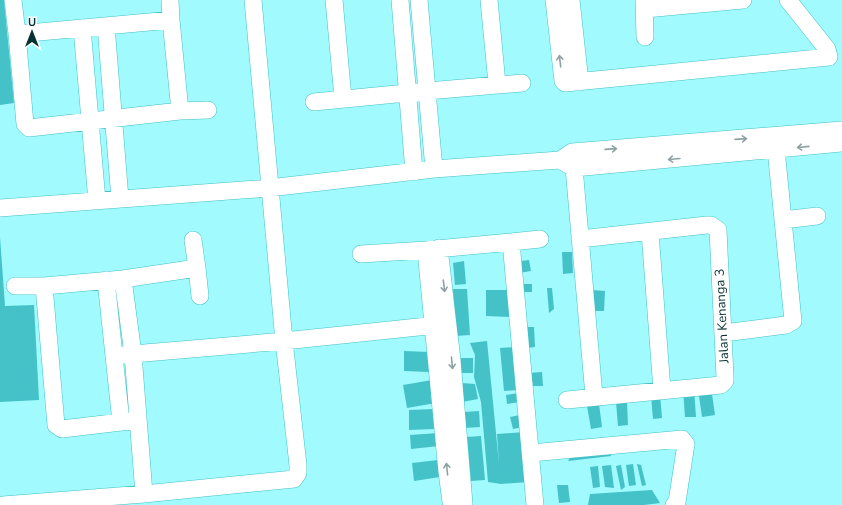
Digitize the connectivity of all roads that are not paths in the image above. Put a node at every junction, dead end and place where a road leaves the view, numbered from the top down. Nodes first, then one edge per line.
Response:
1 (13, 0) edge
2 (170, 0) edge
3 (254, 0) edge
4 (334, 0) edge
5 (400, 0) edge
6 (419, 0) edge
7 (489, 0) edge
8 (554, 0) edge
9 (571, 0) edge
10 (743, 0) edge
11 (788, 0) edge
12 (644, 4) edge
13 (171, 20) junction
14 (106, 26) junction
15 (82, 28) junction
16 (17, 34) junction
17 (645, 37) dead end
18 (580, 82) junction
19 (522, 83) dead end
20 (497, 84) junction
21 (427, 90) junction
22 (408, 92) junction
23 (343, 98) junction
24 (314, 102) dead end
25 (208, 110) dead end
26 (180, 111) junction
27 (113, 119) junction
28 (91, 122) junction
29 (842, 130) edge
30 (775, 143) junction
31 (842, 143) edge
32 (569, 160) junction
33 (434, 169) junction
34 (414, 172) junction
35 (269, 188) junction
36 (120, 200) junction
37 (96, 201) junction
38 (0, 208) edge
39 (817, 216) dead end
40 (783, 220) junction
41 (650, 232) junction
42 (540, 239) dead end
43 (580, 239) junction
44 (194, 240) dead end
45 (511, 242) junction
46 (432, 249) junction
47 (360, 254) dead end
48 (198, 268) junction
49 (123, 279) junction
50 (106, 280) junction
51 (15, 286) dead end
52 (44, 286) junction
53 (200, 296) dead end
54 (441, 325) junction
55 (724, 333) junction
56 (284, 341) junction
57 (133, 354) junction
58 (115, 356) junction
59 (662, 390) junction
60 (594, 396) junction
61 (567, 400) dead end
62 (138, 420) junction
63 (121, 422) junction
64 (531, 452) junction
65 (144, 494) junction
66 (3, 505) edge
67 (462, 505) edge
68 (535, 505) edge
69 (674, 505) edge

1 - 16 street
2 - 13 street
3 - 35 street
4 - 23 street
5 - 22 street
6 - 21 street
7 - 20 street
18 -> 8 street
9 - 18 street
10 - 12 street
11 - 18 street
12 - 17 street
13 - 14 street
13 - 26 street
14 - 15 street
14 - 27 street
15 - 16 street
15 - 28 street
16 - 28 street
19 - 20 street
20 - 21 street
21 - 22 street
21 - 33 street
22 - 23 street
22 - 34 street
23 - 24 street
25 - 26 street
26 - 27 street
27 - 28 street
27 - 36 street
28 - 37 street
29 - 30 street
31 -> 30 street
30 - 32 street
30 - 40 street
32 - 33 street
32 - 43 street
33 - 34 street
34 - 35 street
35 - 36 street
35 - 56 street
36 - 37 street
37 - 38 street
39 - 40 street
40 - 55 street
41 - 43 street, Jalan Kenanga 3
41 - 55 street, Jalan Kenanga 3
41 - 59 street
42 - 45 street
43 - 60 street
44 - 48 street
45 - 46 street
45 - 64 street
46 - 47 street
46 - 54 street
48 - 49 street
48 - 53 street
49 - 50 street
49 - 57 street
50 - 52 street
50 - 58 street
51 - 52 street
52 - 63 street
54 - 56 street
54 - 67 street
55 - 59 street, Jalan Kenanga 3
56 - 57 street
56 - 65 street
57 - 58 street
57 - 62 street
58 - 63 street
59 - 60 street, Jalan Kenanga 3
60 - 61 street, Jalan Kenanga 3
62 - 63 street
62 - 65 street
64 - 68 street
64 - 69 street
65 - 66 street

